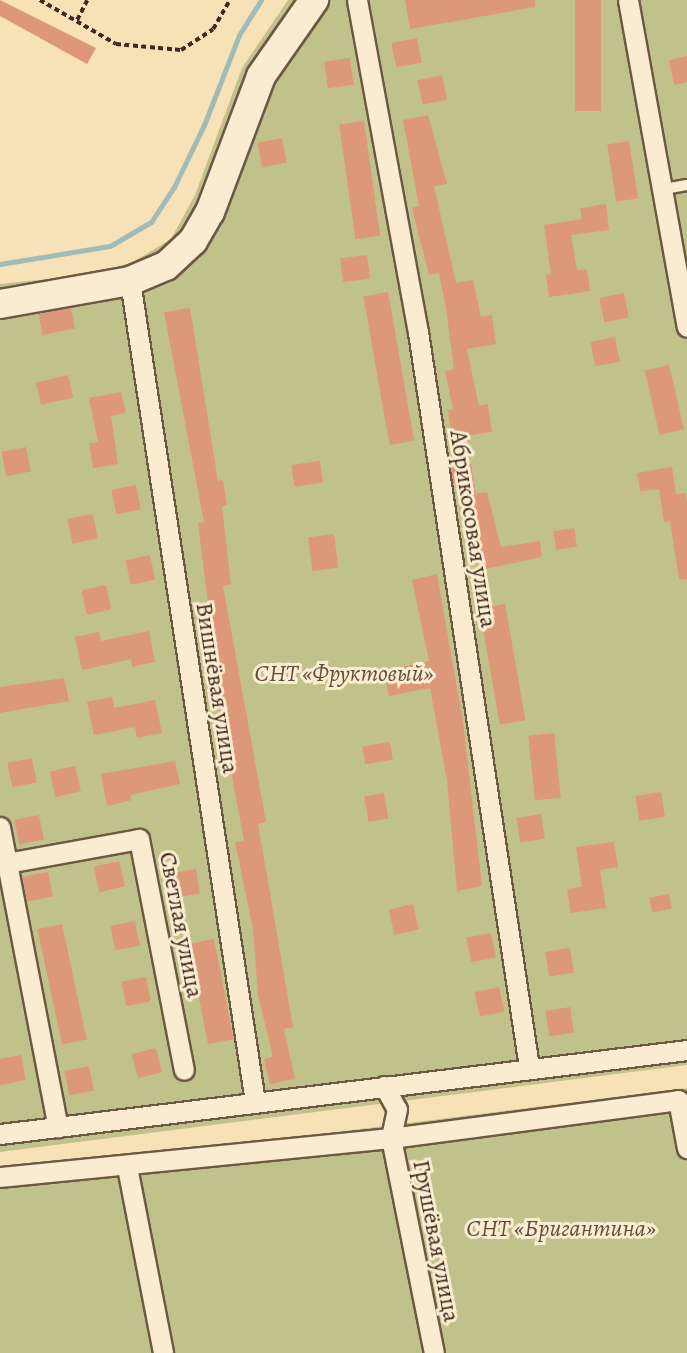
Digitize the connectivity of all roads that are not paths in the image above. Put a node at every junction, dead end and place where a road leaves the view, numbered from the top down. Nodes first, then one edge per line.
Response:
1 (314, 0) edge
2 (357, 0) edge
3 (628, 0) edge
4 (687, 185) edge
5 (664, 188) junction
6 (130, 281) junction
7 (0, 304) edge
8 (687, 327) edge
9 (0, 827) edge
10 (7, 863) junction
11 (687, 1050) edge
12 (529, 1067) junction
13 (184, 1070) dead end
14 (384, 1086) junction
15 (255, 1102) junction
16 (58, 1127) junction
17 (0, 1134) edge
18 (391, 1138) junction
19 (687, 1147) edge
20 (127, 1167) junction
21 (0, 1177) edge
22 (163, 1353) edge
23 (433, 1353) edge

1 - 6 street
2 - 12 street, Абрикосовая улица
3 - 5 street
4 - 5 lane
5 - 8 street
6 - 7 street
6 - 15 street, Вишнёвая улица
9 - 10 street
10 - 13 street, Светлая улица
10 - 16 street
11 - 12 street
12 - 14 street
14 - 15 street
14 - 18 street, Грушёвая улица
15 - 16 street
16 - 17 street
18 - 19 street
18 - 20 street
18 - 23 street, Грушёвая улица
20 - 21 street
20 - 22 street

